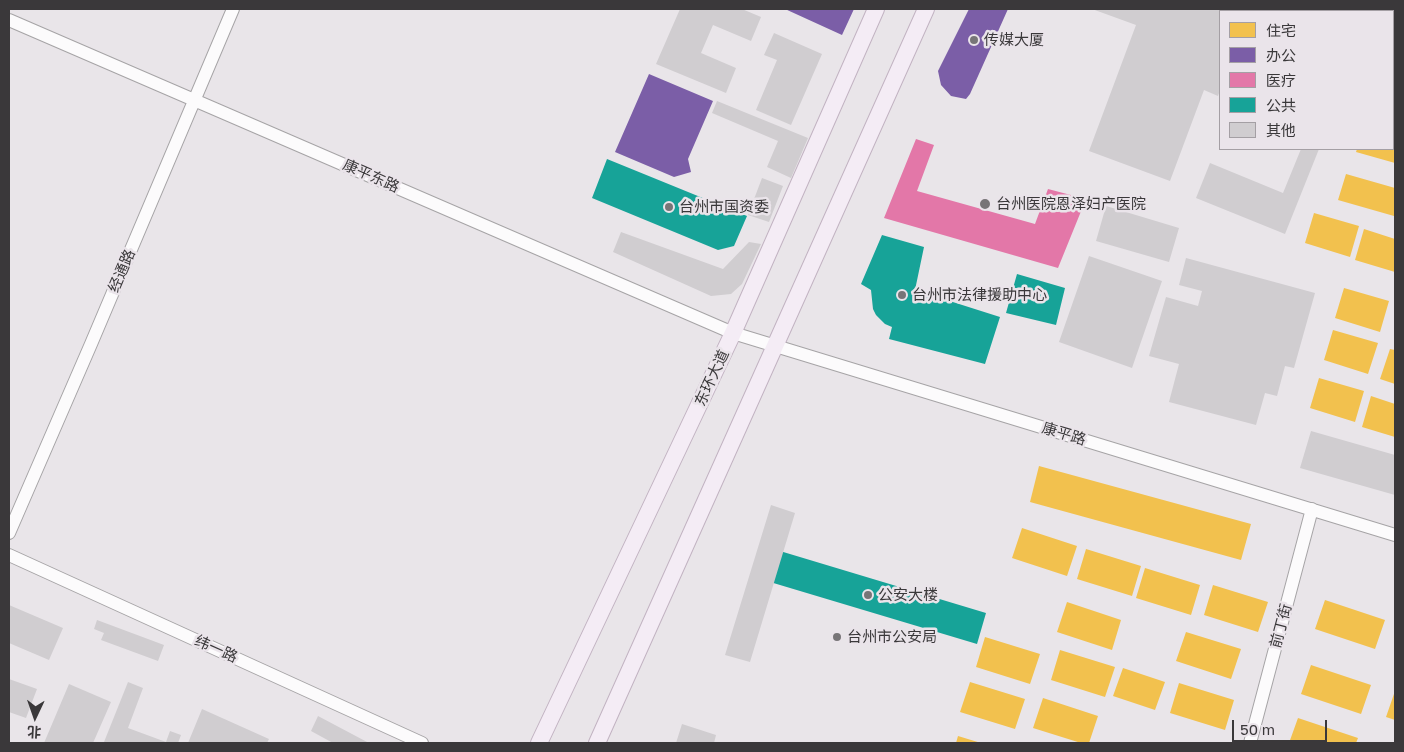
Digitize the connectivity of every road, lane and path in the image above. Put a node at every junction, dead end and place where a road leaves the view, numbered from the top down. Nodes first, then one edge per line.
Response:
1 (233, 9) edge
2 (876, 9) edge
3 (926, 9) edge
4 (9, 20) edge
5 (195, 99) junction
6 (733, 333) junction
7 (775, 346) junction
8 (1312, 509) junction
9 (9, 532) edge
10 (1395, 535) edge
11 (9, 554) edge
12 (422, 743) edge
13 (538, 743) edge
14 (597, 743) edge
15 (1250, 743) edge

1 - 5 street, 经通路
2 - 6 main road, 东环大道
3 - 7 main road
4 - 5 street, 康平东路
5 - 6 street, 康平东路
5 - 9 street, 经通路
6 - 7 street, 康平路
6 - 13 main road, 东环大道
7 - 8 street, 康平路
7 - 14 main road
8 - 10 street, 康平路
8 - 15 street, 前丁街
11 - 12 street, 纬一路

